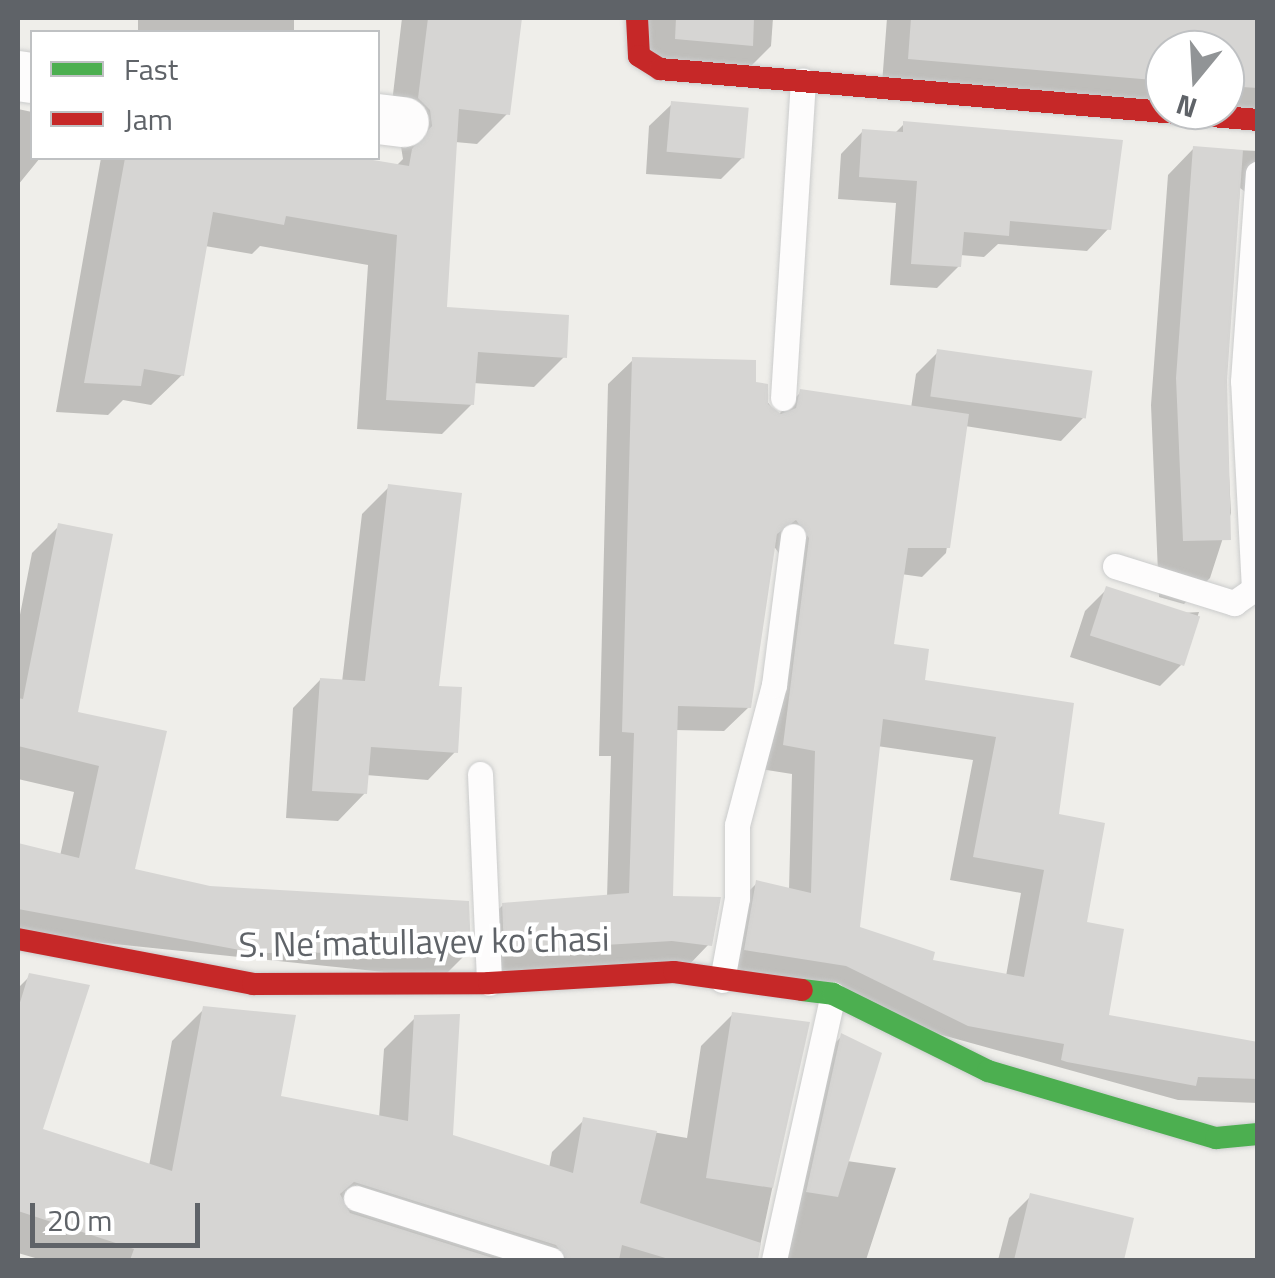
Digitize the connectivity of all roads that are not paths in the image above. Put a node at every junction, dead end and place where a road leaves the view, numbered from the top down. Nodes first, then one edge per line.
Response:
1 (637, 18) edge
2 (803, 81) junction
3 (1258, 120) edge
4 (1258, 174) edge
5 (784, 398) dead end
6 (792, 536) dead end
7 (1115, 566) dead end
8 (480, 774) dead end
9 (18, 939) edge
10 (722, 980) junction
11 (489, 982) junction
12 (834, 994) junction
13 (1258, 1134) edge
14 (356, 1198) dead end
15 (551, 1260) edge
16 (774, 1260) edge

1 - 2 street
2 - 3 street
2 - 5 lane
4 - 7 lane
6 - 10 lane
8 - 11 lane
9 - 11 street, S. Neʻmatullayev koʻchasi
10 - 11 street, S. Neʻmatullayev koʻchasi
10 - 12 street, S. Neʻmatullayev koʻchasi
12 - 13 street, S. Neʻmatullayev koʻchasi
12 - 16 lane
14 - 15 lane

